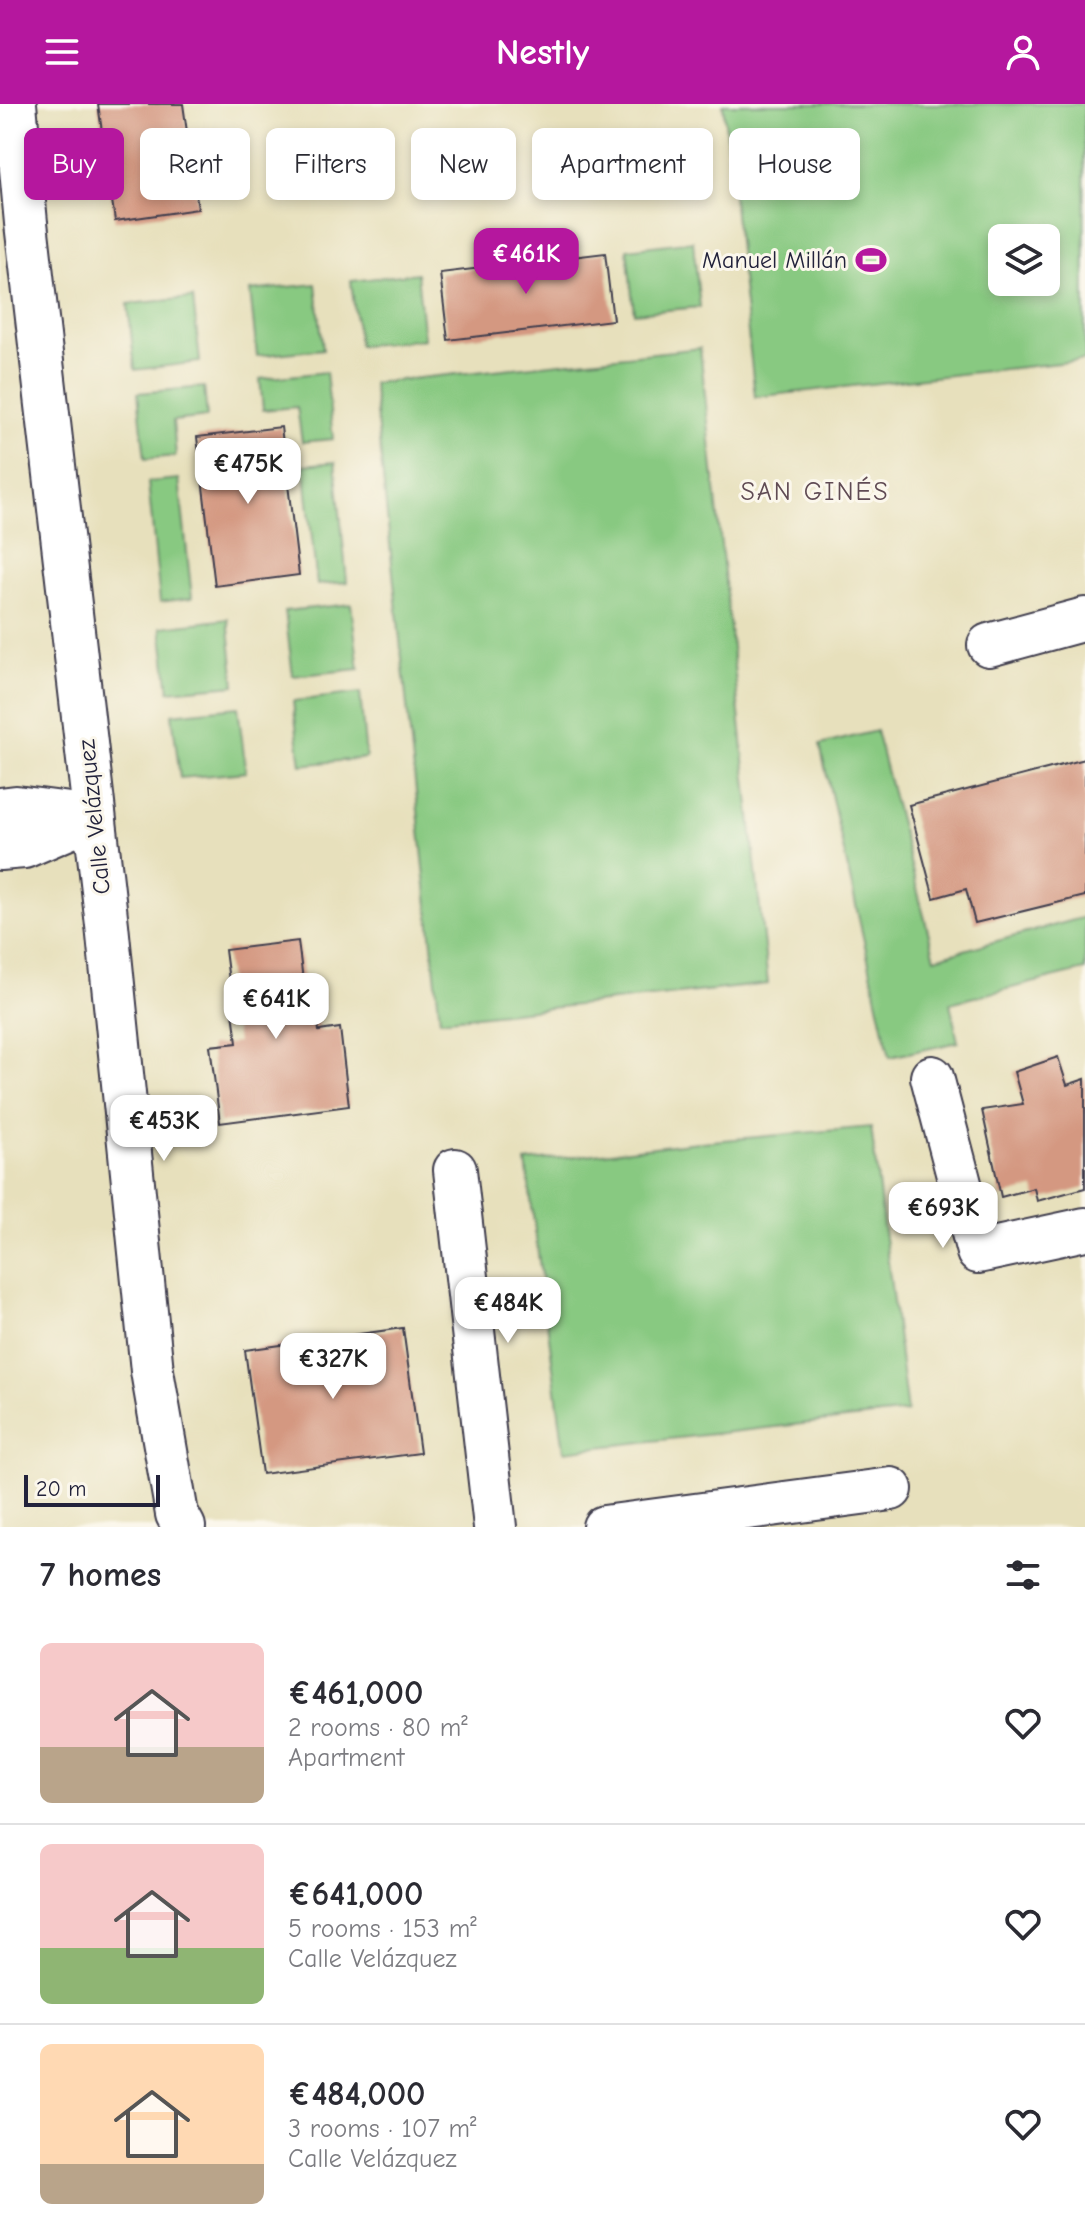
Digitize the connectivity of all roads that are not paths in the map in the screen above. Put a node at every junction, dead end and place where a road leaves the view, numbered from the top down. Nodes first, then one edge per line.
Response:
1 (15, 104) edge
2 (12, 194) edge
3 (14, 247) edge
4 (1085, 619) edge
5 (989, 645) dead end
6 (0, 809) edge
7 (94, 817) junction
8 (0, 849) edge
9 (932, 1077) dead end
10 (455, 1170) dead end
11 (1085, 1229) edge
12 (891, 1489) dead end
13 (184, 1527) edge
14 (495, 1527) edge
15 (604, 1527) edge

1 - 2 street, Calle Velázquez
2 - 3 street, Calle Velázquez
3 - 7 street, Calle Velázquez
4 - 5 street
6 - 7 street
7 - 8 street
7 - 13 street, Calle Velázquez
9 - 11 street
10 - 14 street
12 - 15 street

